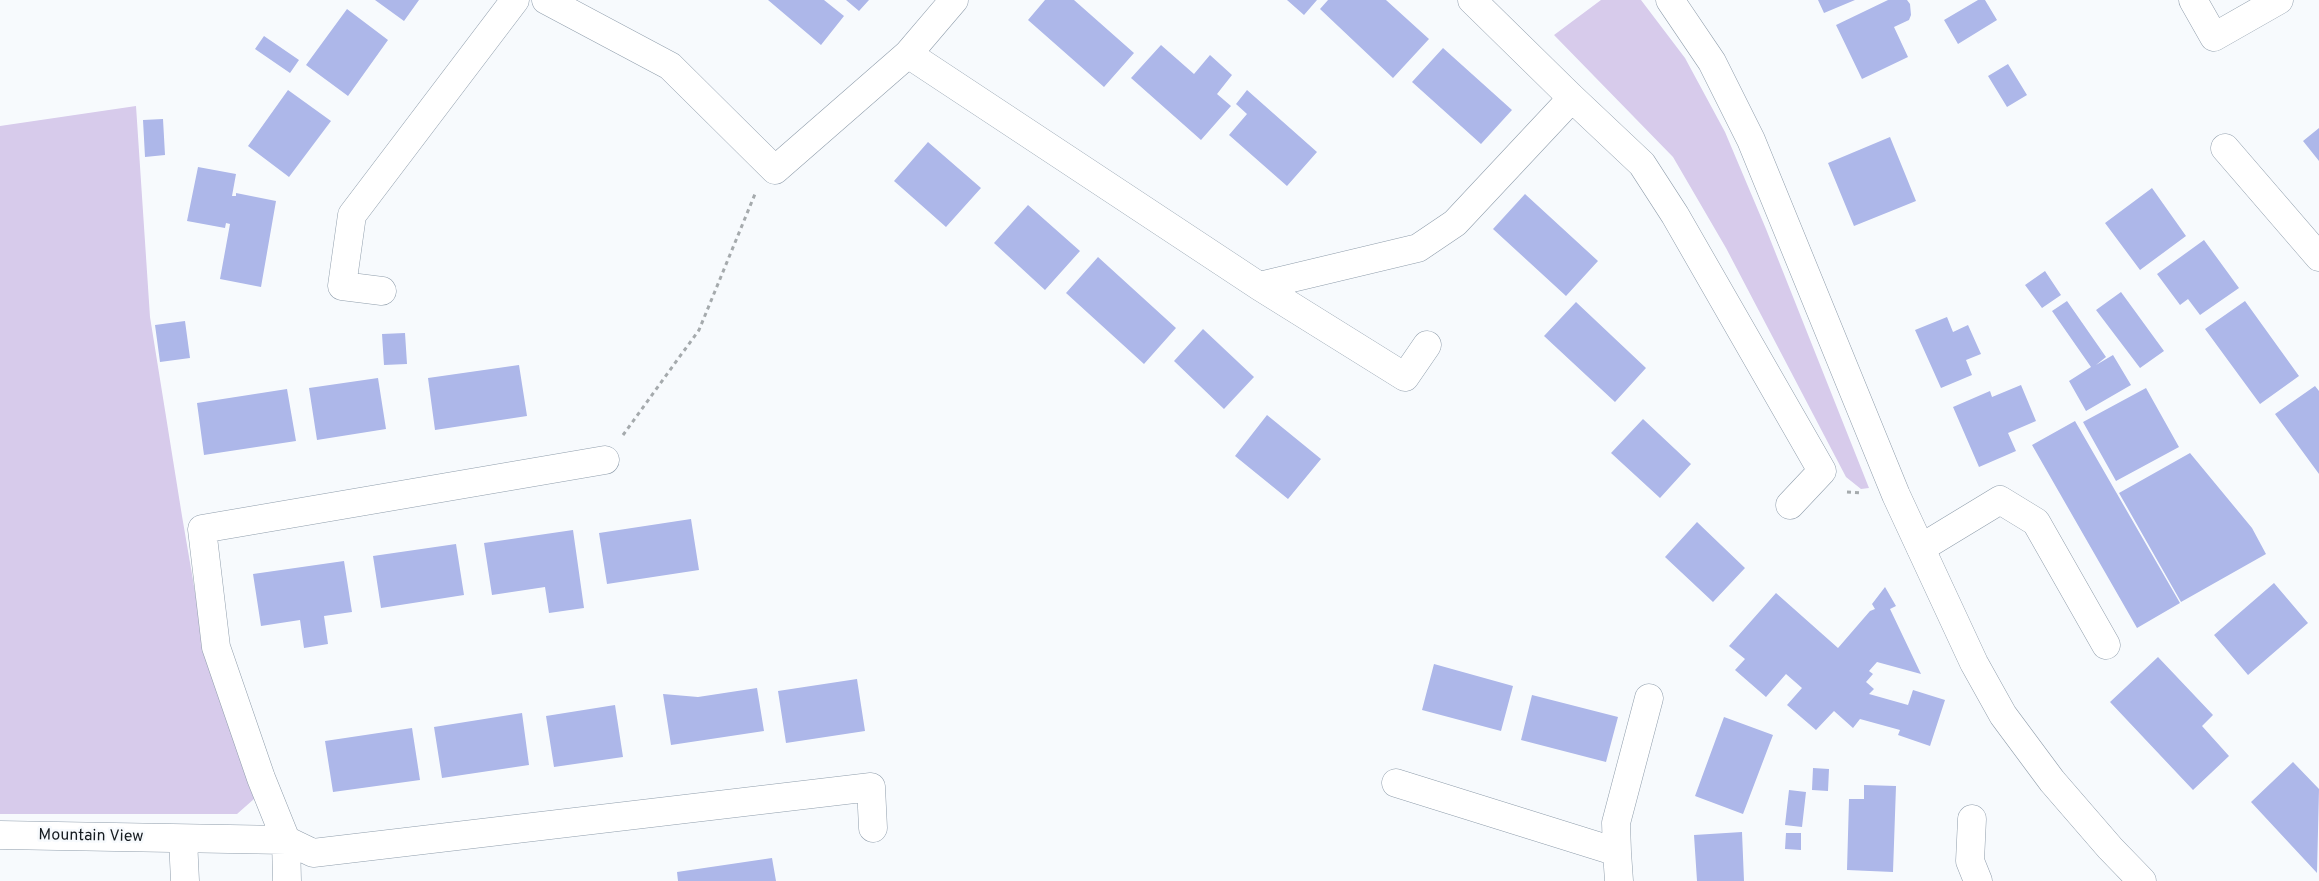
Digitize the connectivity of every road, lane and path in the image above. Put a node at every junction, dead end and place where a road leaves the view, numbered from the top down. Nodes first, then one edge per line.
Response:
1 (515, 0) edge
2 (546, 0) edge
3 (954, 0) edge
4 (1472, 0) edge
5 (1670, 0) edge
6 (2193, 0) edge
7 (2279, 0) edge
8 (908, 54) junction
9 (1572, 98) junction
10 (2225, 148) dead end
11 (775, 170) junction
12 (2319, 256) edge
13 (1259, 286) junction
14 (382, 291) dead end
15 (1427, 345) dead end
16 (605, 460) joint
17 (1790, 504) dead end
18 (1921, 548) junction
19 (2106, 645) dead end
20 (1649, 698) dead end
21 (1396, 783) dead end
22 (1972, 819) dead end
23 (873, 828) dead end
24 (0, 835) edge
25 (183, 839) junction
26 (286, 840) junction
27 (1617, 852) junction
28 (185, 881) edge
29 (287, 881) edge
30 (1619, 881) edge
31 (1978, 881) edge
32 (2142, 881) edge

1 - 14 street
2 - 11 street
3 - 8 street
4 - 9 street
5 - 18 street
6 - 7 street
8 - 11 street
8 - 13 street
9 - 13 street
9 - 17 street
10 - 12 street
11 - 16 path
13 - 15 street
16 - 26 street
18 - 19 street
18 - 32 street
20 - 27 street
21 - 27 street
22 - 31 street
23 - 26 street
24 - 25 street, Mountain View
25 - 26 street, Mountain View
25 - 28 street
26 - 29 street
27 - 30 street

